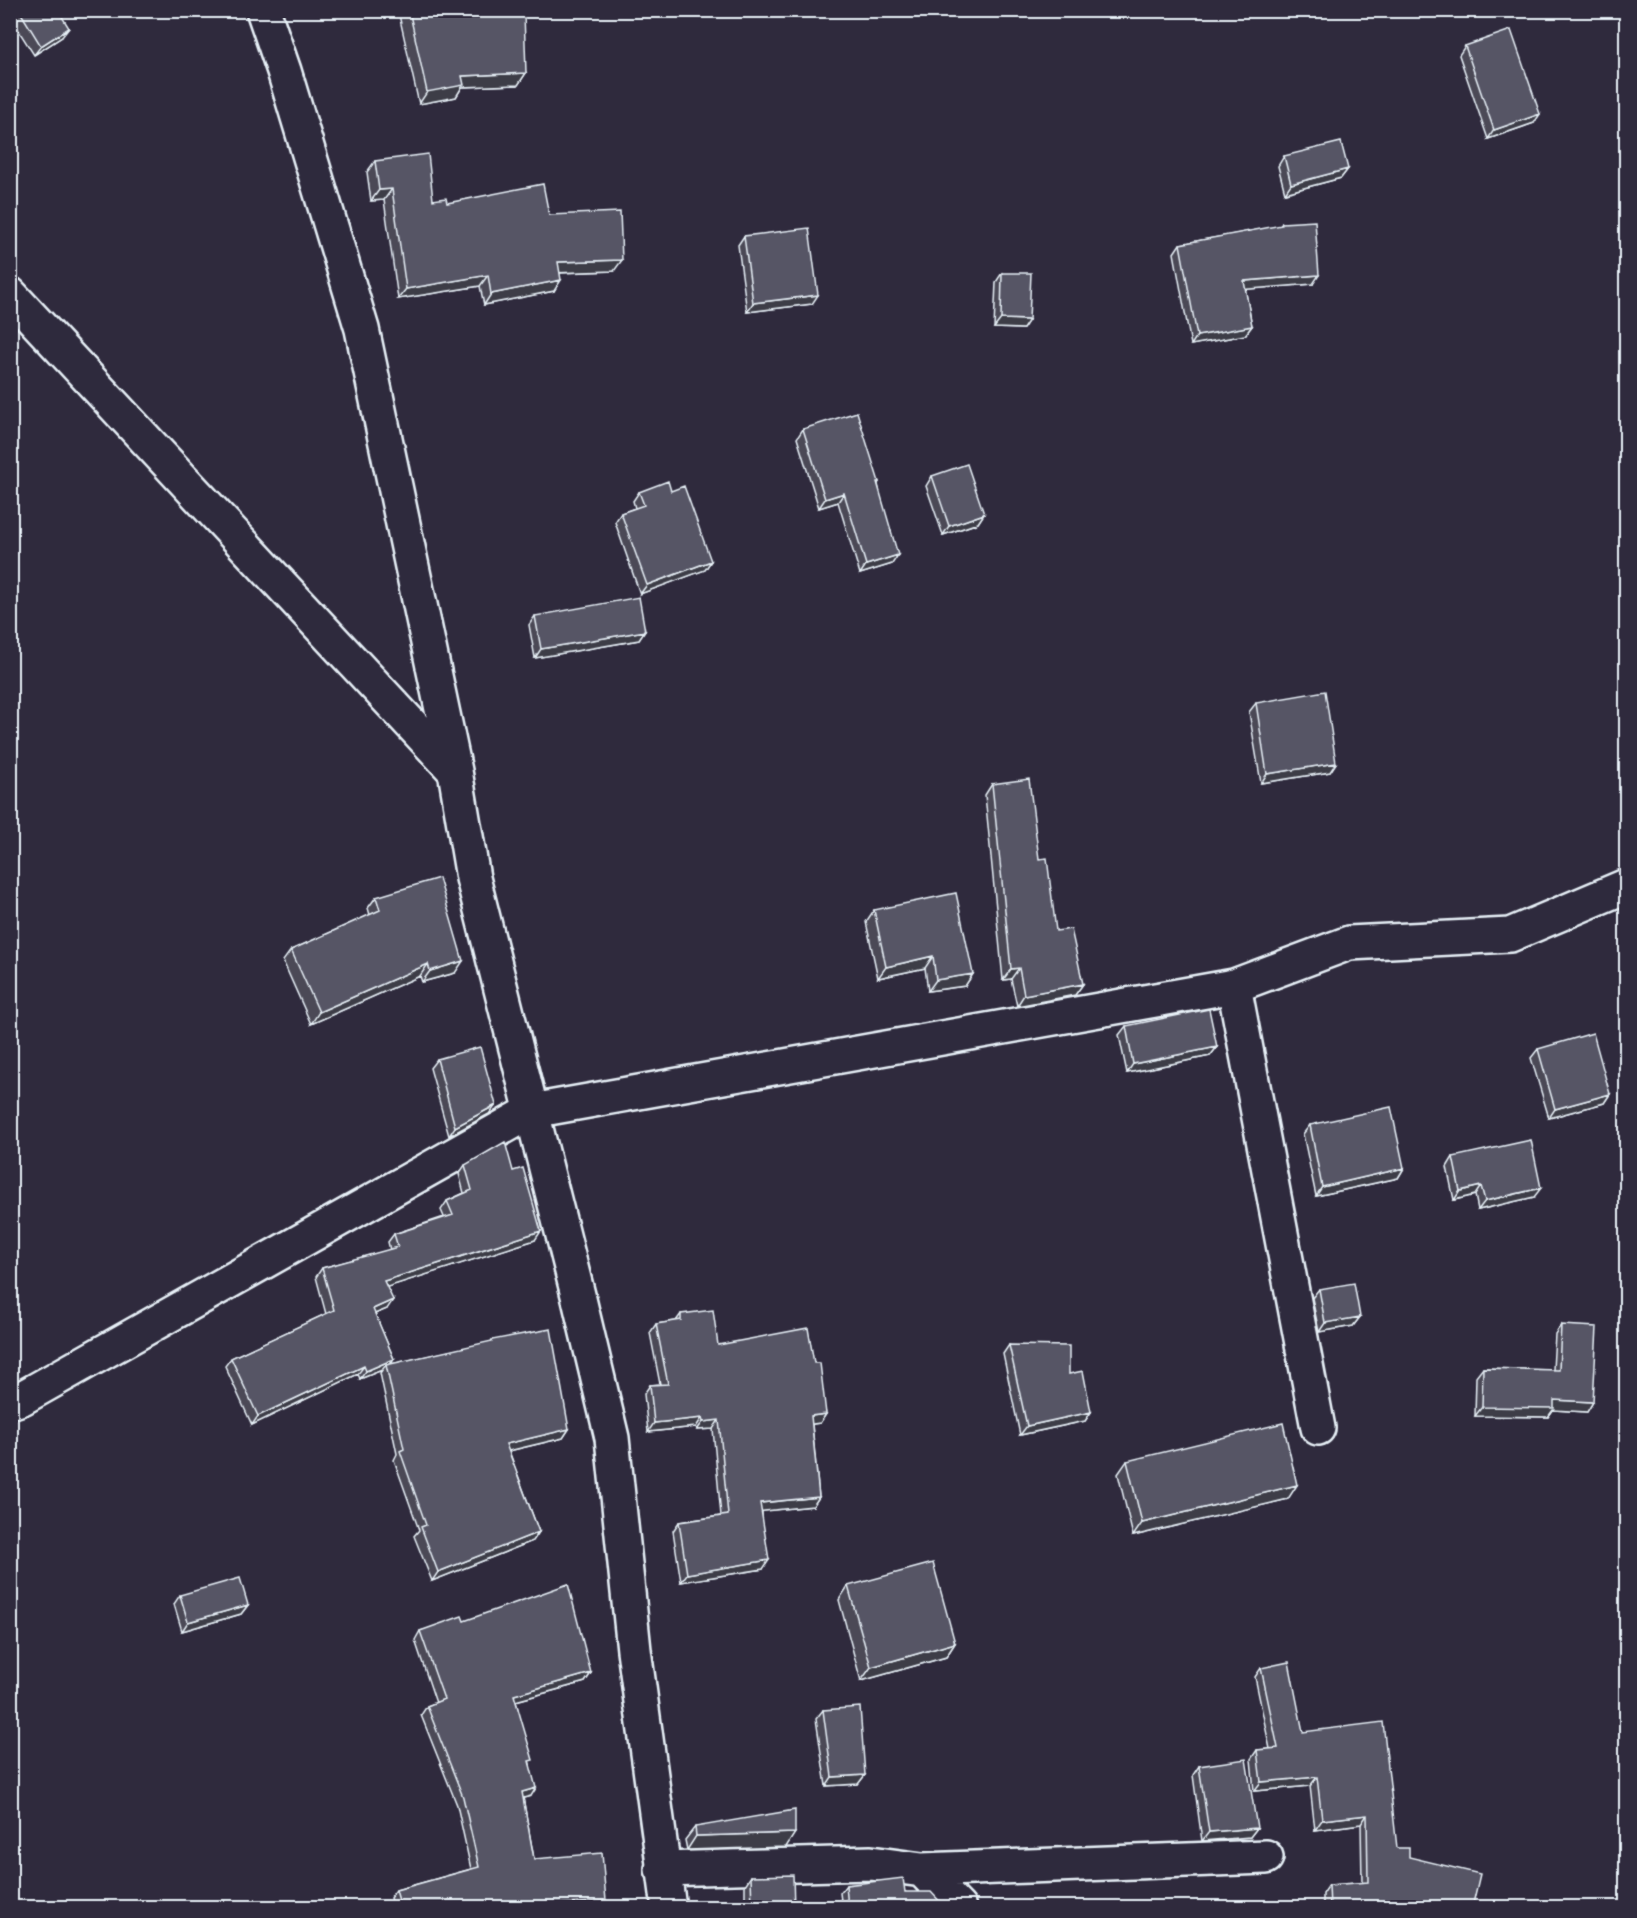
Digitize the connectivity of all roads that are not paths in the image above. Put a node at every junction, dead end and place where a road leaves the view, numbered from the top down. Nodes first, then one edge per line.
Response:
1 (263, 10) edge
2 (10, 294) edge
3 (455, 771) junction
4 (1626, 886) edge
5 (1234, 986) junction
6 (532, 1111) junction
7 (10, 1402) edge
8 (1318, 1428) dead end
9 (1266, 1857) dead end
10 (662, 1869) junction
11 (922, 1870) junction
12 (669, 1908) edge
13 (959, 1908) edge

1 - 3 street
2 - 3 street
3 - 6 street
4 - 5 street
5 - 6 street
5 - 8 street
6 - 7 street
6 - 10 street
9 - 11 street
10 - 11 street
10 - 12 street
11 - 13 street

